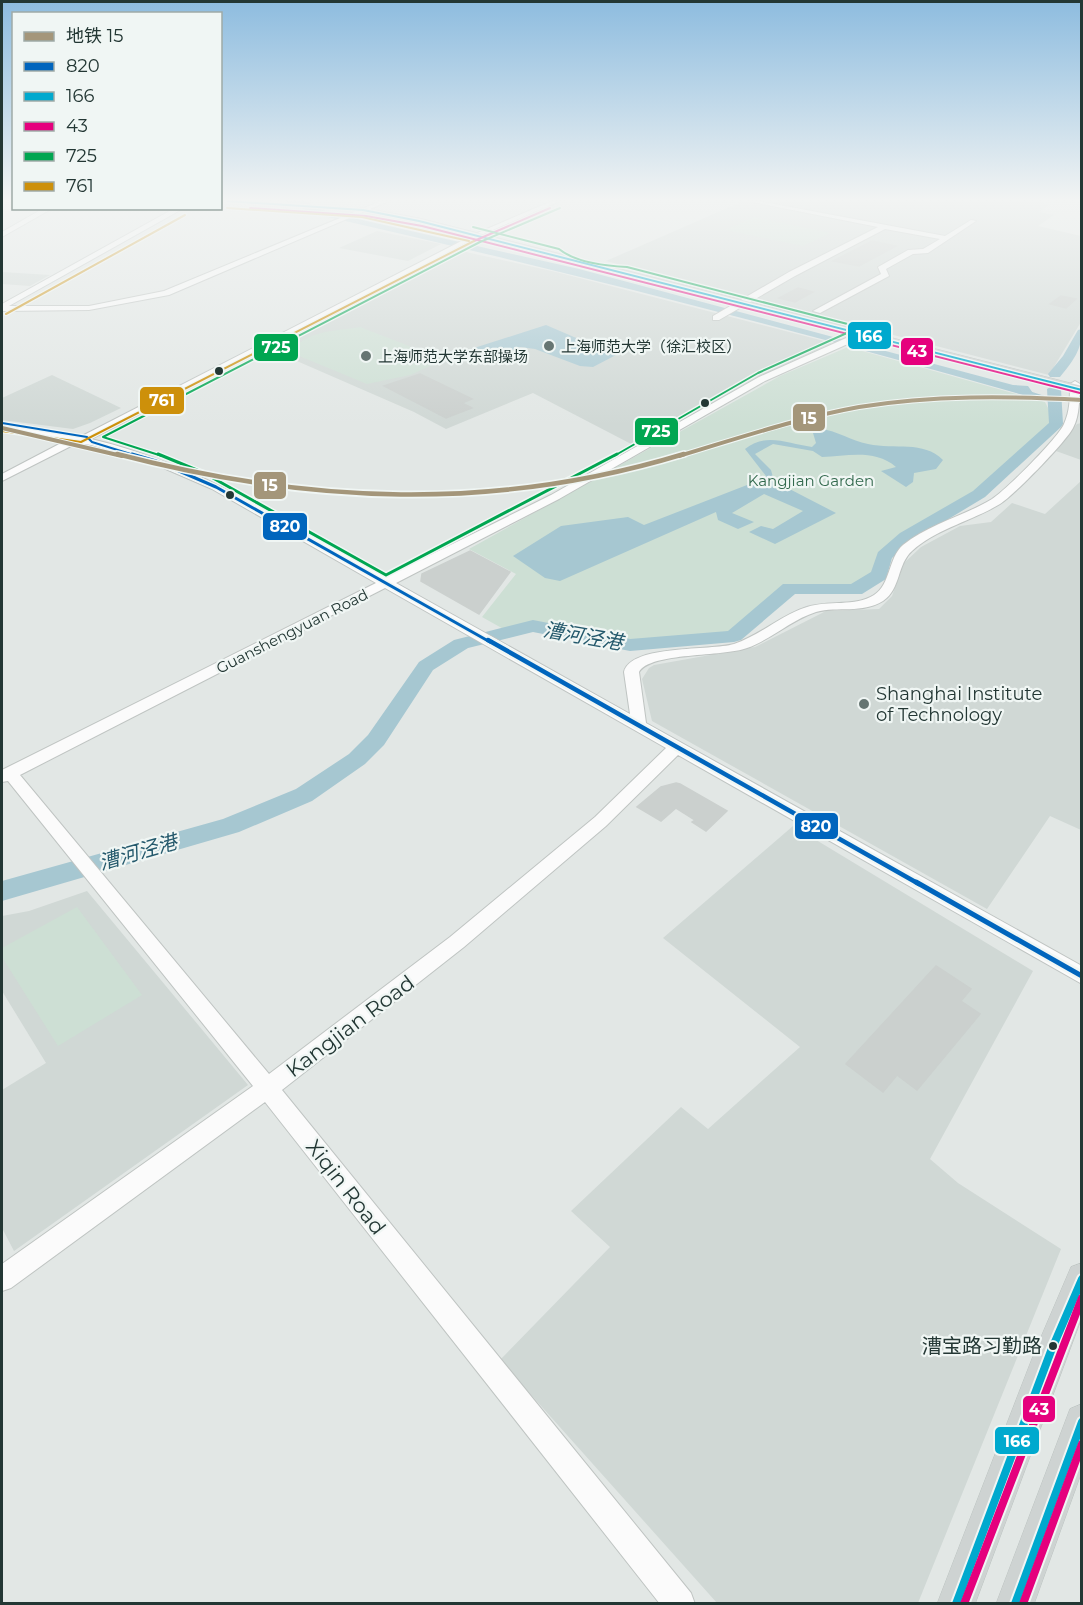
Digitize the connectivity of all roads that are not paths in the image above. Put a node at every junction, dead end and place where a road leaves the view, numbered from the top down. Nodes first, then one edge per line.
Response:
1 (60, 276) edge
2 (207, 276) edge
3 (395, 276) edge
4 (622, 276) edge
5 (792, 276) edge
6 (882, 276) edge
7 (740, 304) junction
8 (2, 308) edge
9 (817, 311) dead end
10 (718, 317) dead end
11 (860, 335) junction
12 (1078, 387) edge
13 (2, 423) edge
14 (2, 428) edge
15 (83, 438) junction
16 (2, 477) edge
17 (386, 583) junction
18 (639, 726) junction
19 (676, 747) junction
20 (6, 775) edge
21 (1082, 976) edge
22 (268, 1088) junction
23 (1082, 1278) edge
24 (2, 1280) edge
25 (1082, 1421) edge
26 (680, 1604) edge
27 (956, 1604) edge
28 (1015, 1604) edge

1 - 8 street
2 - 8 street
3 - 15 street
4 - 7 main road
5 - 7 street
6 - 9 street
7 - 10 street
7 - 11 main road
11 - 12 main road
11 - 17 street, Guanshengyuan Road
12 - 18 street
13 - 15 street
14 - 15 street
15 - 16 street
15 - 17 street
17 - 18 street
17 - 20 street, Guanshengyuan Road
18 - 19 street
19 - 21 street
19 - 22 street, Kangjian Road
20 - 22 street, Xiqin Road
22 - 24 street, Kangjian Road
22 - 26 street, Xiqin Road
23 - 27 main road
25 - 28 main road

